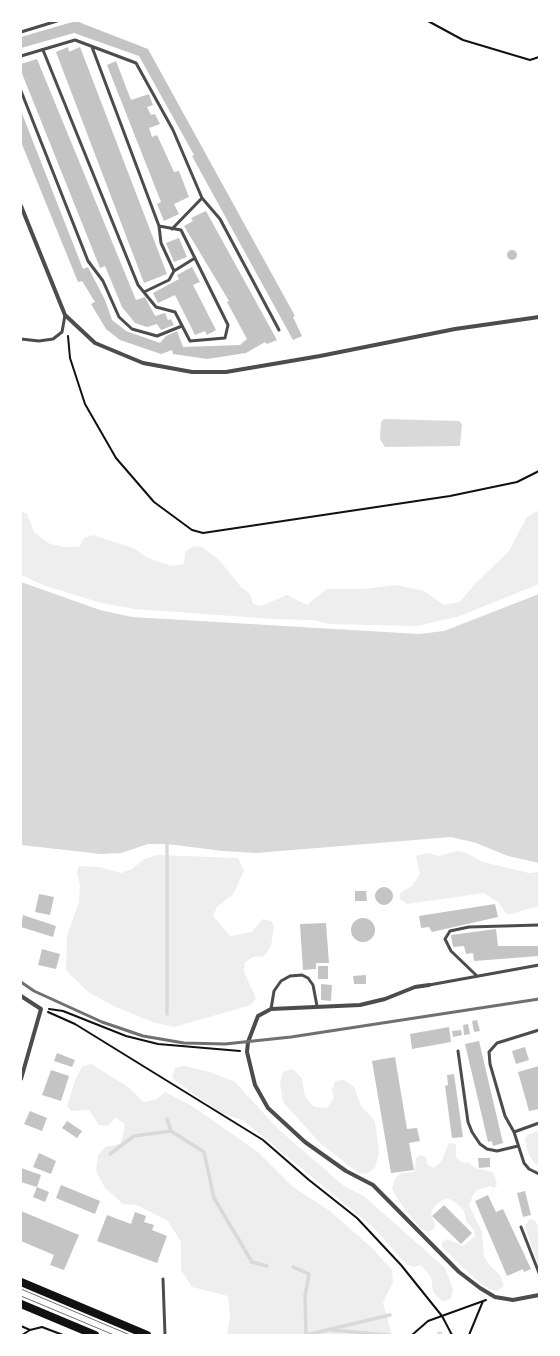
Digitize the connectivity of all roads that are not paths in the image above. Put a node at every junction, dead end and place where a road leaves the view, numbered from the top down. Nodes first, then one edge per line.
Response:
1 (56, 21) edge
2 (21, 32) edge
3 (92, 46) junction
4 (43, 50) junction
5 (21, 56) edge
6 (21, 91) edge
7 (202, 198) junction
8 (21, 206) edge
9 (159, 226) junction
10 (172, 229) junction
11 (195, 258) junction
12 (174, 271) junction
13 (144, 292) junction
14 (65, 315) junction
15 (539, 317) edge
16 (182, 326) junction
17 (278, 330) dead end
18 (21, 339) edge
19 (539, 925) edge
20 (539, 965) edge
21 (477, 976) junction
22 (429, 985) joint
23 (21, 996) edge
24 (317, 1006) junction
25 (271, 1008) junction
26 (539, 1030) edge
27 (458, 1051) dead end
28 (21, 1079) edge
29 (539, 1123) edge
30 (514, 1132) junction
31 (518, 1146) junction
32 (539, 1174) edge
33 (521, 1227) dead end
34 (539, 1273) edge
35 (163, 1279) dead end
36 (21, 1282) edge
37 (539, 1295) edge
38 (21, 1304) edge
39 (95, 1335) edge
40 (147, 1335) edge
41 (165, 1335) edge

1 - 2 lane
3 - 4 lane
3 - 7 lane
3 - 9 lane
4 - 5 lane
4 - 13 lane
6 - 16 lane
7 - 10 lane
7 - 17 lane
8 - 14 street
9 - 10 lane
9 - 12 lane
10 - 11 lane
11 - 12 lane
11 - 16 lane
12 - 13 lane
13 - 16 lane
14 - 15 street
14 - 18 lane
19 - 21 lane
20 - 21 lane
21 - 22 lane
22 - 24 street
23 - 28 street
24 - 25 street
24 - 25 lane
25 - 37 street
26 - 30 lane
27 - 31 lane
29 - 30 lane
30 - 31 lane
31 - 32 lane
33 - 34 lane
35 - 41 lane
36 - 40 main road
38 - 39 main road

